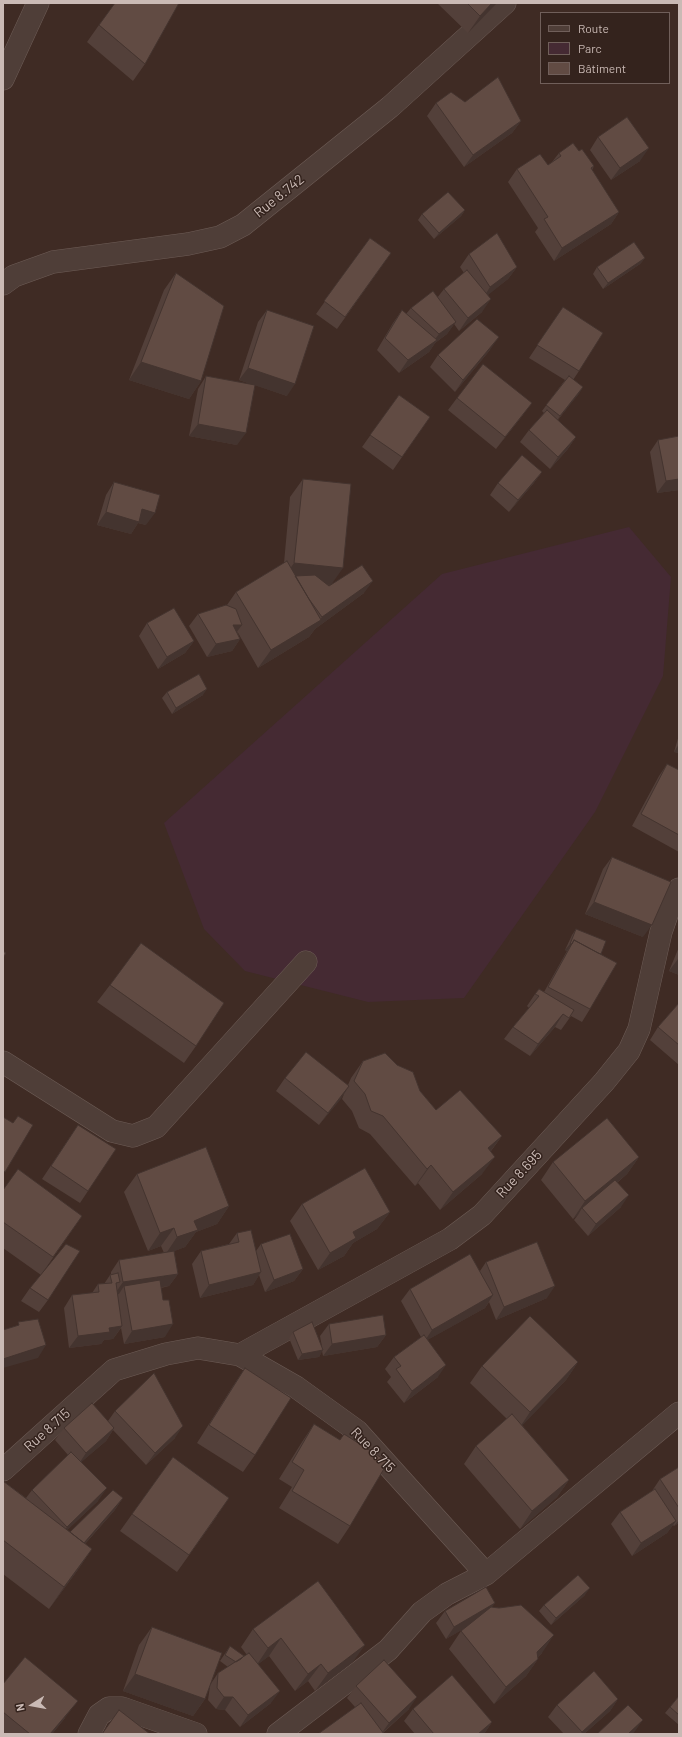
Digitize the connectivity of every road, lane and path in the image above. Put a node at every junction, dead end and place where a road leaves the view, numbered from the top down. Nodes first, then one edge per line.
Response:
1 (38, 3) edge
2 (505, 3) edge
3 (3, 79) edge
4 (3, 284) edge
5 (679, 889) edge
6 (306, 962) dead end
7 (3, 1062) edge
8 (240, 1355) junction
9 (679, 1413) edge
10 (3, 1470) edge
11 (486, 1574) junction
12 (88, 1734) edge
13 (196, 1734) edge
14 (278, 1734) edge

1 - 3 street
2 - 4 street, Rue 8.742
5 - 8 street, Rue 8.695
6 - 7 street
8 - 10 street, Rue 8.715
8 - 11 street, Rue 8.715
9 - 11 street
11 - 14 street
12 - 13 street

